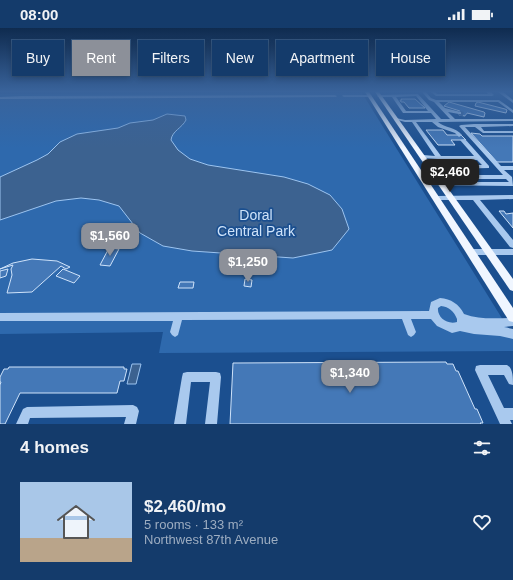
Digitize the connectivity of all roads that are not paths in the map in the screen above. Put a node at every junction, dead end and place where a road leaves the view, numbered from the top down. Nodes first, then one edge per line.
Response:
1 (379, 110) edge
2 (390, 110) edge
3 (404, 110) edge
4 (444, 110) edge
5 (449, 110) edge
6 (432, 112) joint
7 (459, 113) tunnel mouth
8 (466, 115) tunnel mouth
9 (396, 119) junction
10 (385, 120) junction
11 (436, 120) junction
12 (453, 120) junction
13 (513, 120) edge
14 (413, 121) junction
15 (476, 123) junction
16 (513, 125) edge
17 (513, 132) edge
18 (459, 135) dead end
19 (463, 140) dead end
20 (422, 157) junction
21 (439, 158) junction
22 (479, 158) junction
23 (499, 168) junction
24 (513, 168) edge
25 (436, 177) junction
26 (510, 177) edge
27 (424, 180) junction
28 (441, 184) junction
29 (513, 184) edge
30 (513, 197) edge
31 (436, 198) junction
32 (450, 198) junction
33 (476, 198) junction
34 (513, 245) edge
35 (471, 252) junction
36 (488, 252) junction
37 (513, 252) edge
38 (513, 287) edge
39 (434, 314) junction
40 (405, 315) junction
41 (0, 316) edge
42 (178, 316) junction
43 (513, 317) edge
44 (461, 321) junction
45 (513, 322) edge
46 (175, 332) dead end
47 (411, 332) dead end
48 (513, 334) edge
49 (513, 380) edge
50 (513, 414) edge
51 (504, 419) edge
52 (22, 424) edge
53 (130, 424) edge
54 (180, 424) edge
55 (211, 424) edge

1 - 10 main road
2 - 9 main road
3 - 6 street
4 - 12 street
5 - 7 street
6 - 11 street
8 - 15 street
9 - 10 main road
9 - 11 street
9 - 14 street
9 - 20 main road
10 - 27 main road
11 - 12 street
11 - 14 street
11 - 18 street
12 - 15 street
13 - 15 street
14 - 21 street
15 - 16 street
15 - 17 street
15 - 23 street
19 - 22 street
20 - 21 street
20 - 25 main road
21 - 22 street
21 - 22 street
23 - 24 street
23 - 26 street
25 - 26 street
25 - 27 street
25 - 28 main road
26 - 29 street
27 - 28 street
27 - 31 main road
28 - 29 street
28 - 32 main road
30 - 33 street
31 - 32 street
31 - 35 main road
32 - 33 street
32 - 36 main road
33 - 34 street
35 - 36 street
35 - 43 main road
36 - 37 street
36 - 38 main road
39 - 40 street
39 - 44 street
39 - 44 street
40 - 42 street
40 - 47 street
41 - 42 street
42 - 46 street
44 - 45 street
44 - 48 street
49 - 51 street
50 - 51 street
52 - 53 street
54 - 55 street

